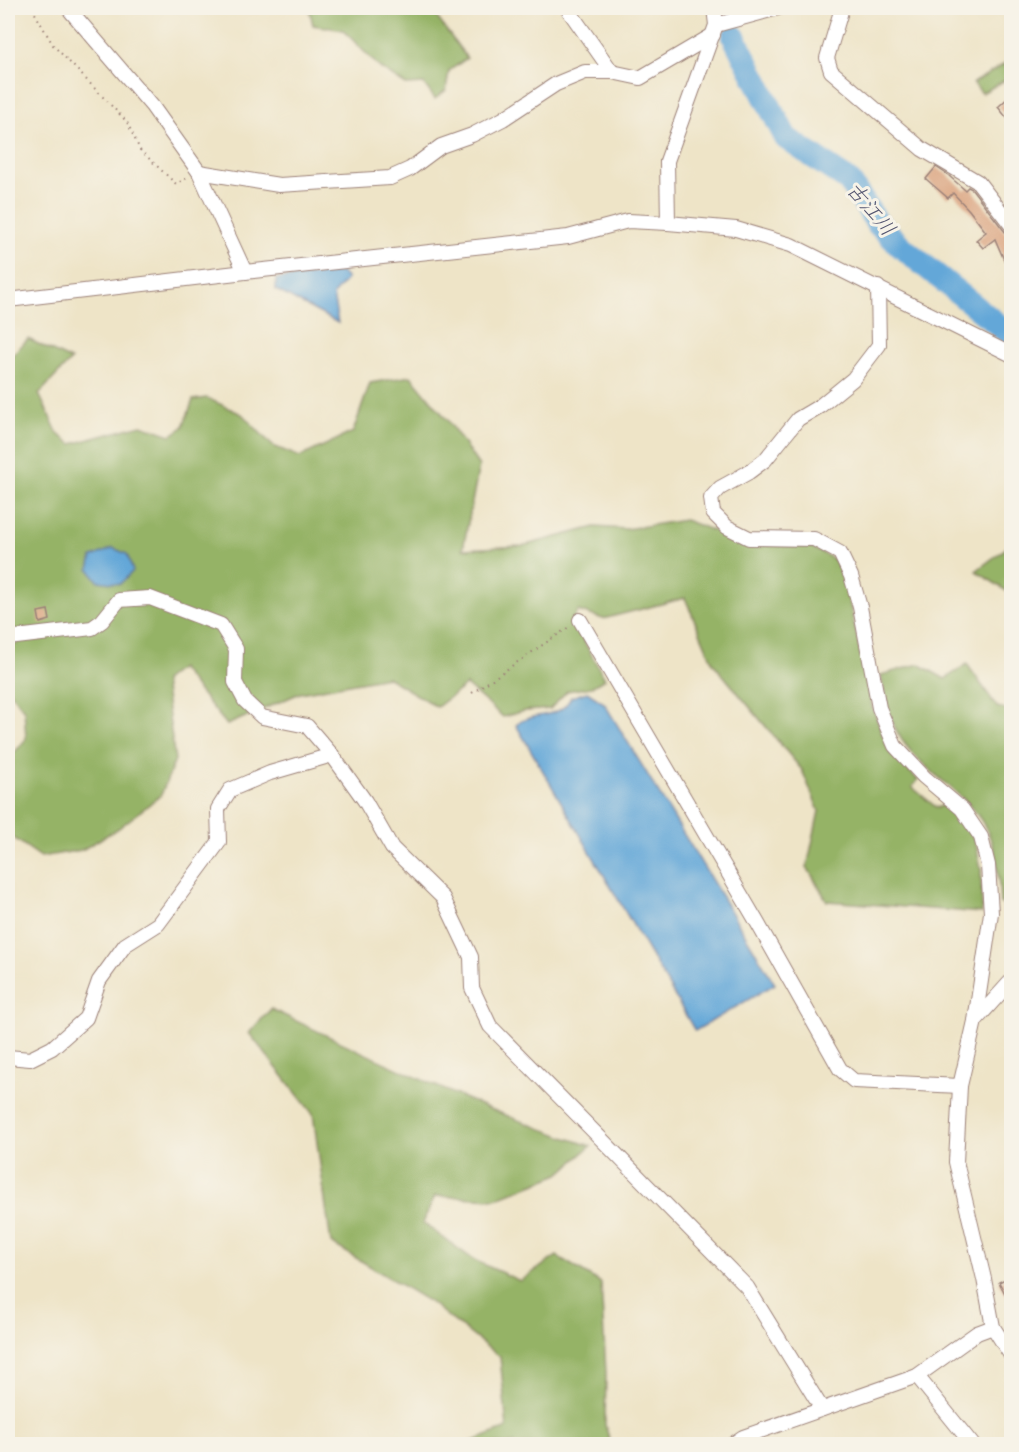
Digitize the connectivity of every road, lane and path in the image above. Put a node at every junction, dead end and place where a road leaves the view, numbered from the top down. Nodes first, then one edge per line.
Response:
1 (32, 8) edge
2 (69, 8) edge
3 (567, 8) edge
4 (714, 8) edge
5 (778, 8) edge
6 (842, 8) edge
7 (715, 30) junction
8 (612, 72) junction
9 (199, 172) junction
10 (668, 223) junction
11 (1011, 226) edge
12 (245, 272) junction
13 (878, 287) junction
14 (8, 300) edge
15 (1011, 355) edge
16 (580, 620) joint
17 (8, 638) edge
18 (472, 693) dead end
19 (332, 755) junction
20 (1011, 980) edge
21 (975, 1021) junction
22 (8, 1058) edge
23 (960, 1086) junction
24 (993, 1327) junction
25 (1011, 1357) edge
26 (916, 1376) junction
27 (822, 1409) junction
28 (733, 1444) edge
29 (972, 1444) edge

1 - 9 path
2 - 9 street
3 - 8 street
4 - 7 street
5 - 7 street
6 - 11 street
7 - 8 street
7 - 10 street
8 - 9 street
9 - 12 street
10 - 12 street
10 - 13 street
12 - 14 street
13 - 15 street
13 - 21 street
16 - 18 path
16 - 23 street
17 - 19 street
19 - 22 street
19 - 27 street
20 - 21 street
21 - 23 street
23 - 24 street
24 - 25 street
24 - 26 street
26 - 27 street
26 - 29 street
27 - 28 street

